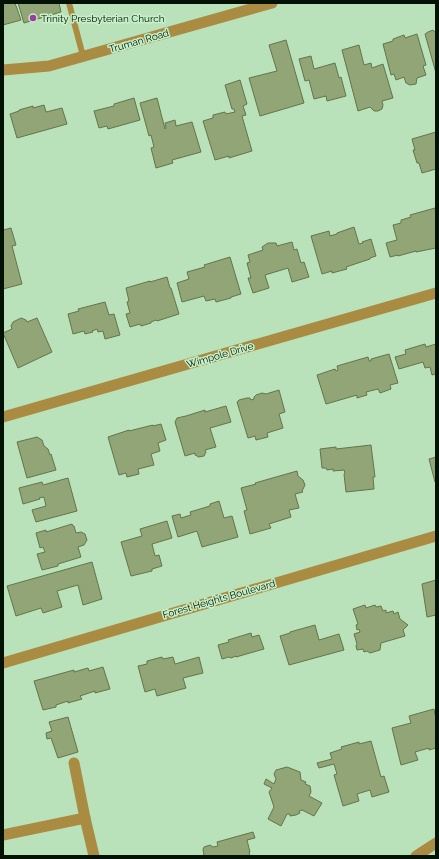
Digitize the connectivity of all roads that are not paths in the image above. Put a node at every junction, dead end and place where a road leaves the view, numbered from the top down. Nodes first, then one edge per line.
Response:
1 (69, 3) edge
2 (272, 3) edge
3 (83, 56) junction
4 (3, 70) edge
5 (436, 293) edge
6 (3, 417) edge
7 (436, 536) edge
8 (3, 663) edge
9 (74, 763) dead end
10 (85, 818) junction
11 (3, 835) edge
12 (436, 843) edge
13 (94, 856) edge
14 (416, 856) edge

1 - 3 lane
2 - 3 street, Truman Road
3 - 4 street, Truman Road
5 - 6 street, Wimpole Drive
7 - 8 street, Forest Heights Boulevard
9 - 10 street
10 - 11 street
10 - 13 street
12 - 14 street

